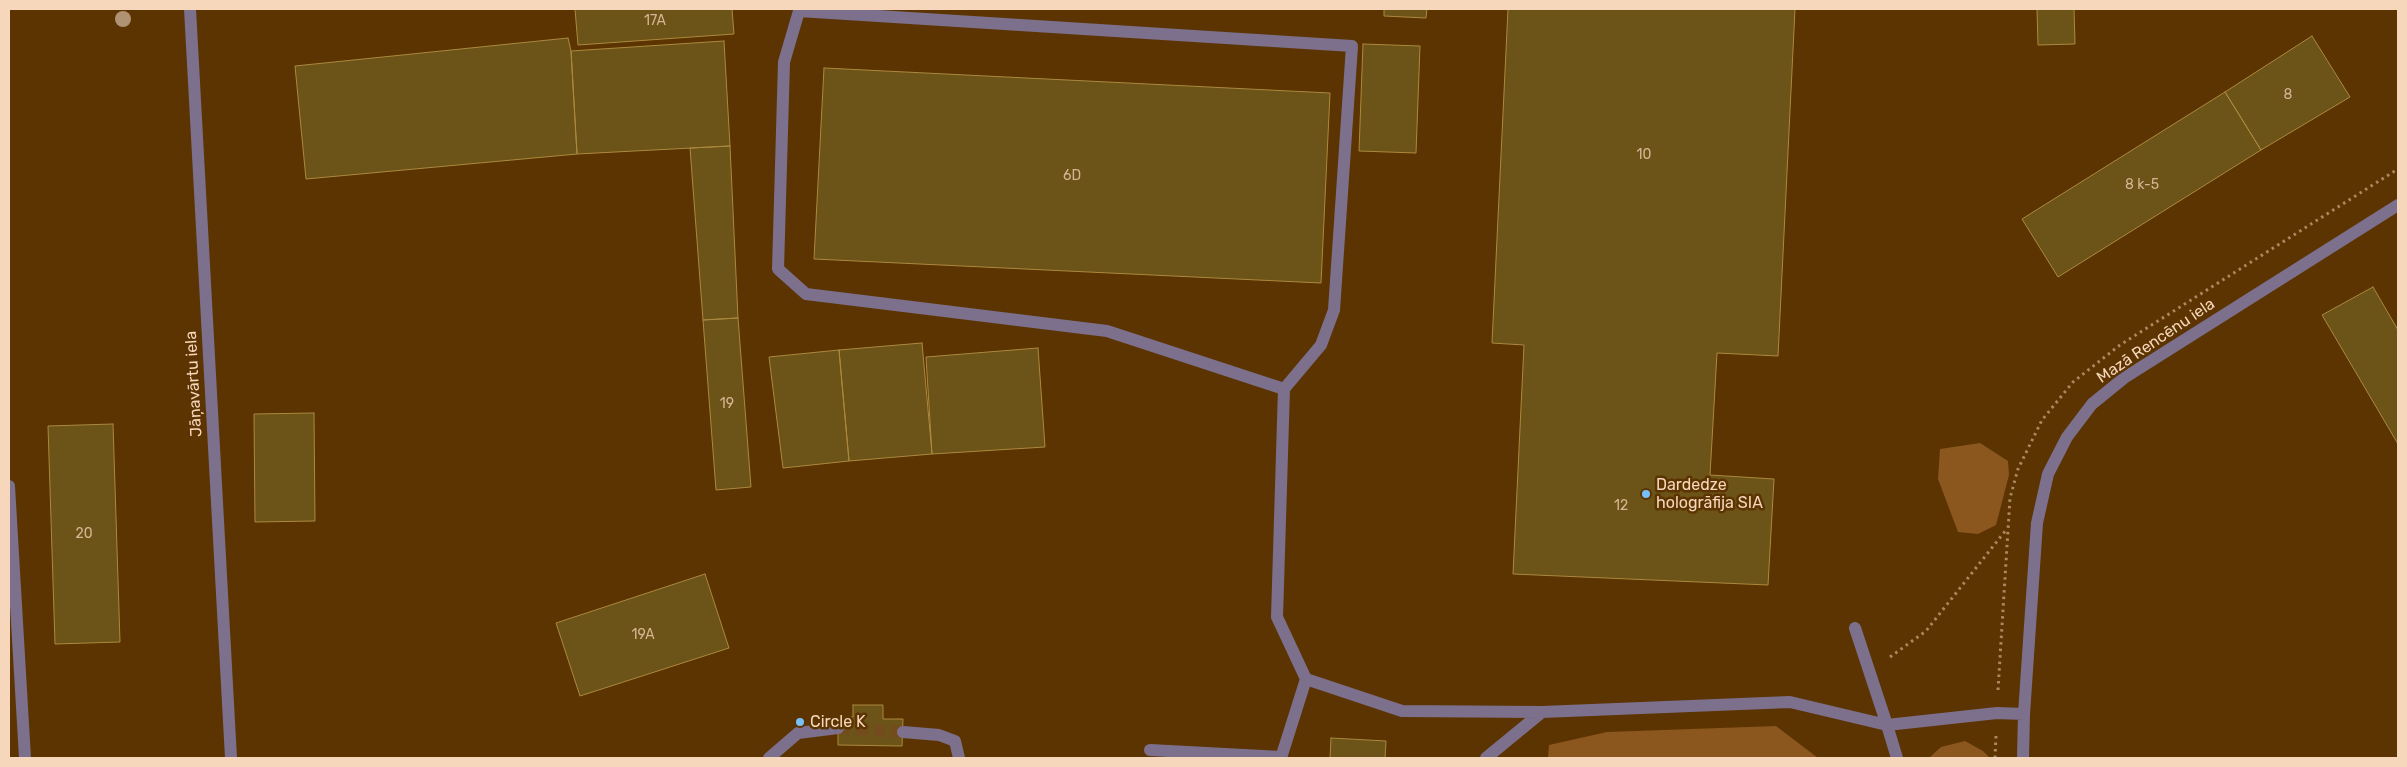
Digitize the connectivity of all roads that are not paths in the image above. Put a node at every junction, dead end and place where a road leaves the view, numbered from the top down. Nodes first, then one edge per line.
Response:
1 (190, 9) edge
2 (2398, 205) edge
3 (1284, 388) junction
4 (9, 486) edge
5 (1855, 628) dead end
6 (1306, 679) junction
7 (1542, 712) junction
8 (2024, 714) junction
9 (1887, 725) junction
10 (838, 728) tunnel mouth
11 (903, 732) tunnel mouth
12 (1150, 750) dead end
13 (1281, 757) edge
14 (25, 758) edge
15 (231, 758) edge
16 (769, 758) edge
17 (959, 758) edge
18 (1486, 758) edge
19 (1897, 758) edge
20 (2023, 758) edge

1 - 15 street, Jāņavārtu iela
2 - 8 street, Mazā Rencēnu iela
3 - 3 street
3 - 6 street
4 - 14 street
5 - 9 street
6 - 7 street
6 - 13 street
7 - 9 street
7 - 18 street
8 - 9 street
8 - 20 street, Mazā Rencēnu iela
9 - 19 street
10 - 16 street
11 - 17 street
12 - 13 street

